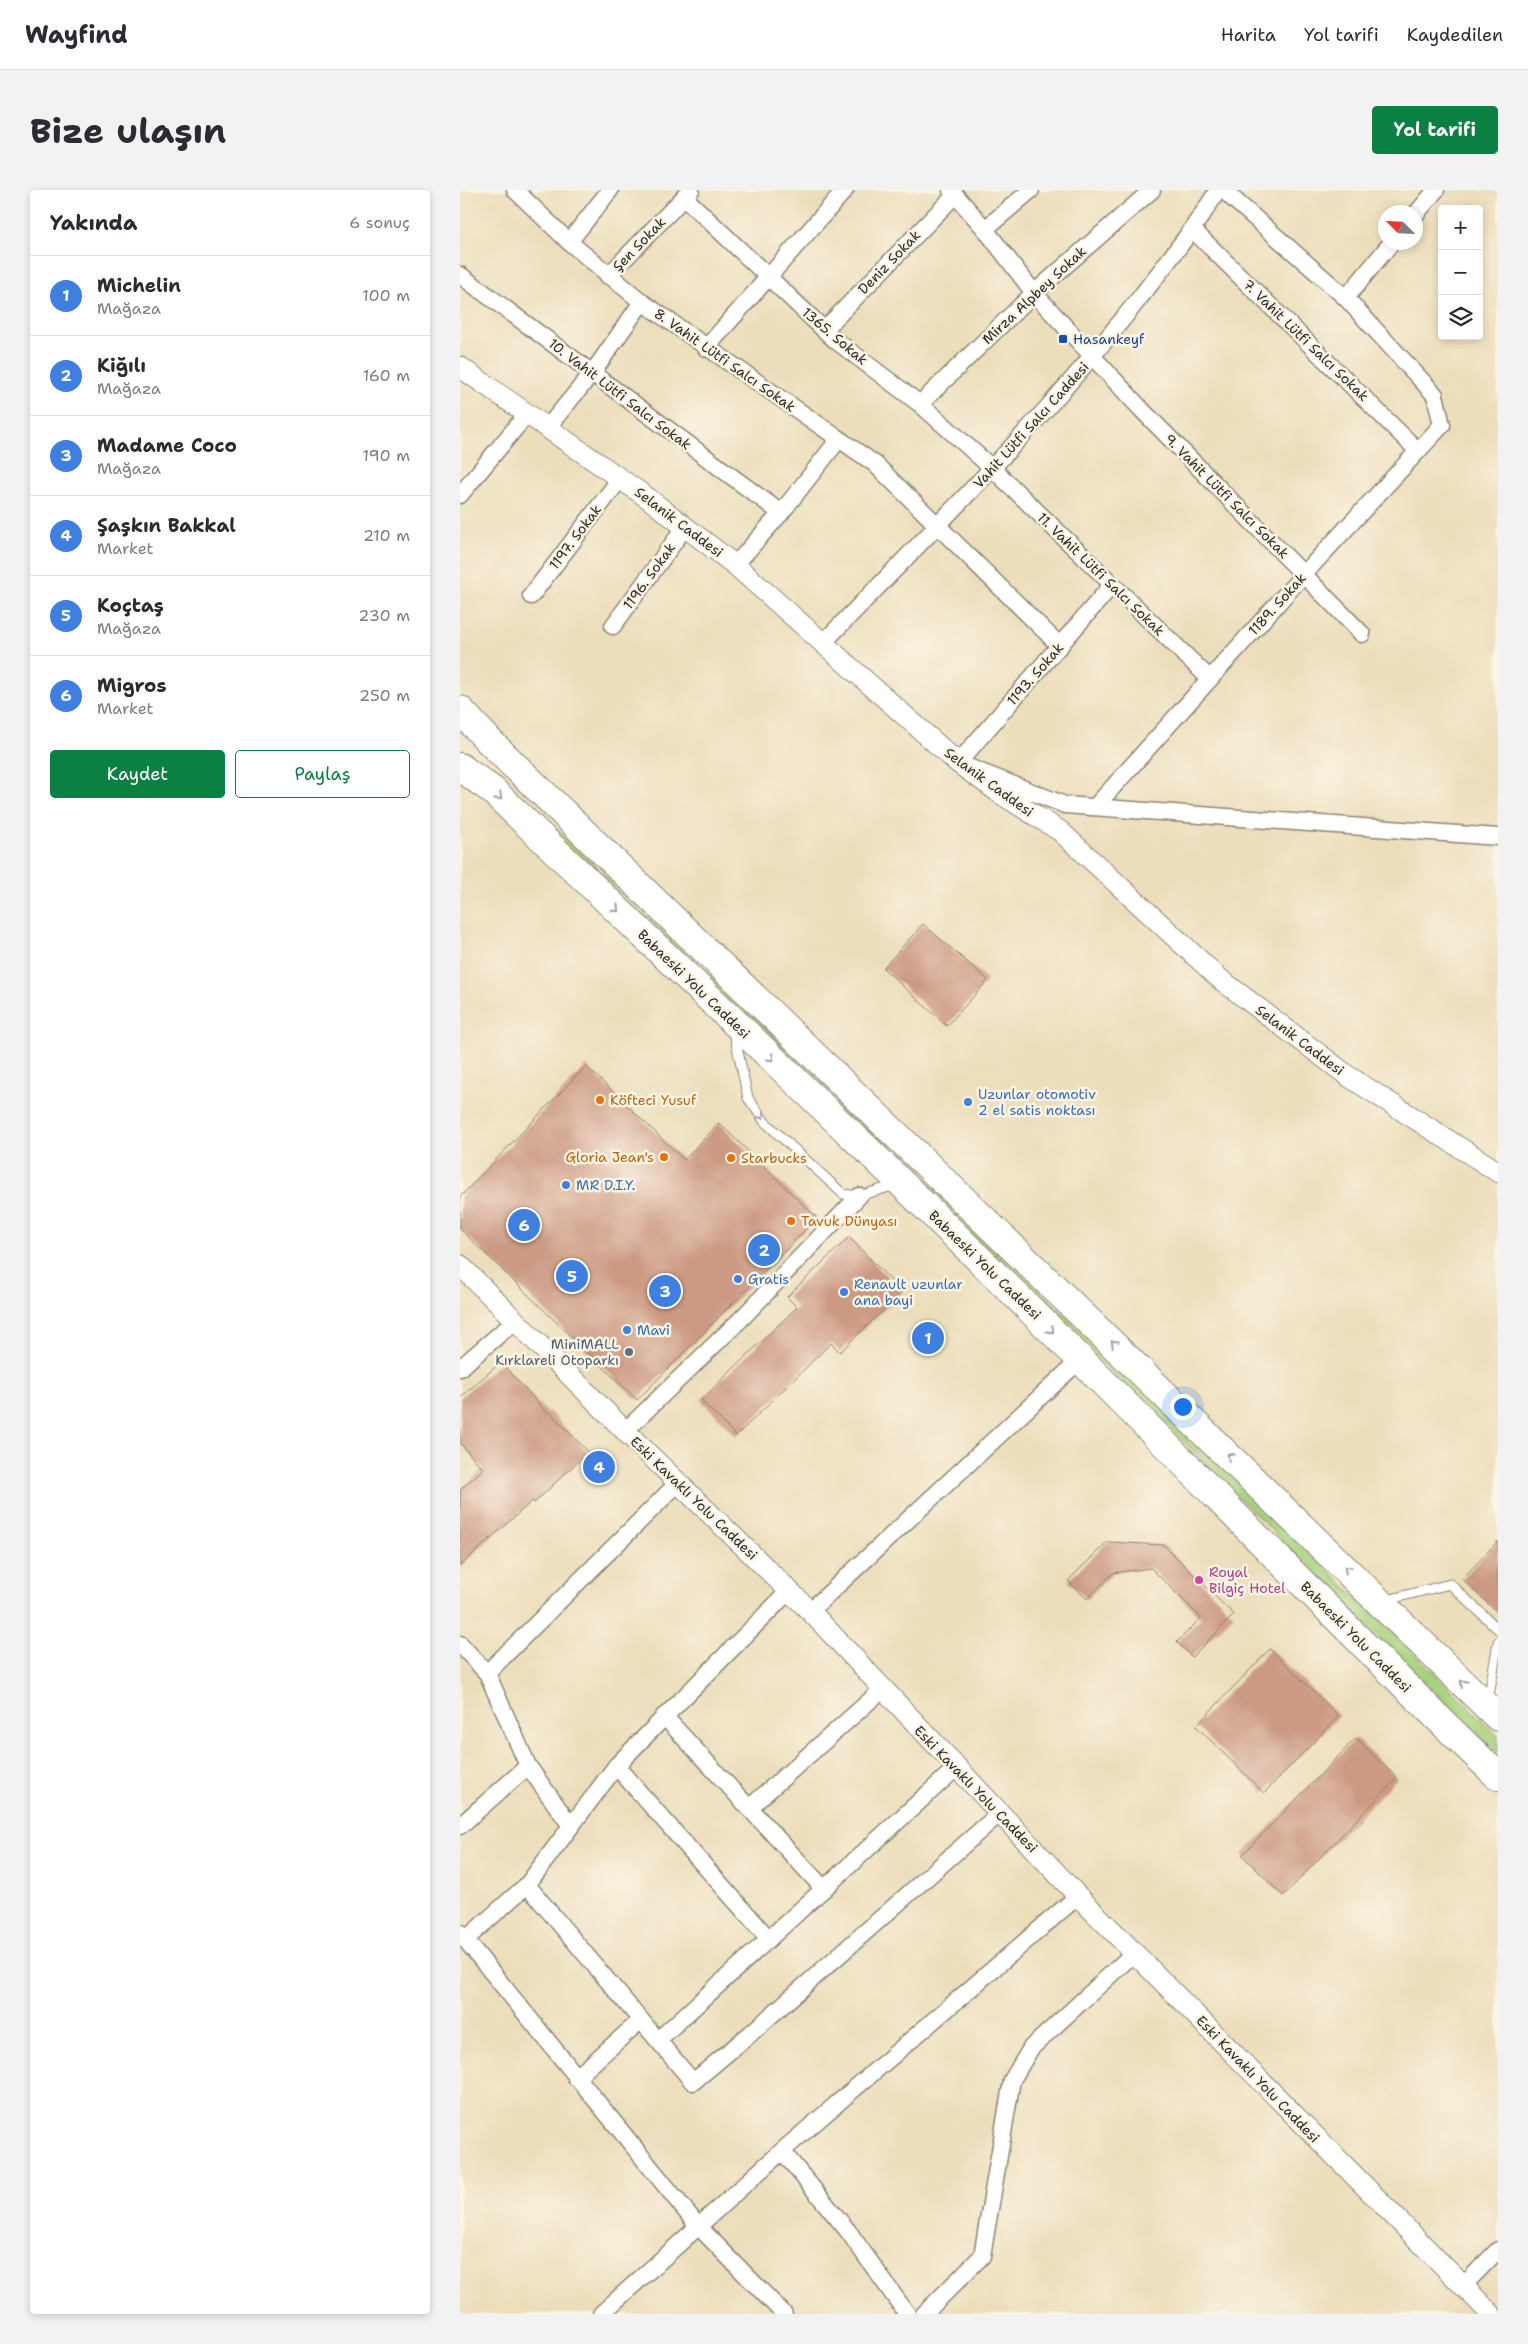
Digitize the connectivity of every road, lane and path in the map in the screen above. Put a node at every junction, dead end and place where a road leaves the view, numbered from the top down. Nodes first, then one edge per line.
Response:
1 (515, 190) edge
2 (610, 190) edge
3 (845, 190) edge
4 (1031, 190) edge
5 (1152, 190) edge
6 (1218, 190) edge
7 (1223, 190) edge
8 (1436, 190) edge
9 (953, 192) edge
10 (687, 193) edge
11 (1423, 206) edge
12 (985, 229) junction
13 (1193, 230) junction
14 (569, 242) junction
15 (1385, 250) edge
16 (460, 275) edge
17 (608, 276) junction
18 (767, 277) junction
19 (1034, 293) junction
20 (1346, 298) junction
21 (642, 302) junction
22 (824, 330) junction
23 (706, 348) junction
24 (1093, 357) junction
25 (460, 367) edge
26 (593, 372) junction
27 (920, 404) junction
28 (527, 414) junction
29 (547, 428) junction
30 (839, 439) junction
31 (1418, 451) junction
32 (992, 468) junction
33 (620, 479) junction
34 (460, 495) edge
35 (780, 513) junction
36 (937, 526) junction
37 (686, 527) junction
38 (735, 565) junction
39 (1304, 574) junction
40 (1112, 585) junction
41 (531, 596) dead end
42 (613, 626) dead end
43 (1362, 634) dead end
44 (823, 643) junction
45 (1060, 646) junction
46 (1210, 678) junction
47 (460, 710) edge
48 (958, 763) junction
49 (460, 767) edge
50 (1095, 807) junction
51 (1498, 837) edge
52 (732, 1020) junction
53 (1498, 1172) edge
54 (901, 1183) junction
55 (859, 1196) junction
56 (460, 1265) edge
57 (516, 1320) junction
58 (1081, 1359) junction
59 (460, 1368) edge
60 (625, 1430) junction
61 (679, 1482) junction
62 (790, 1591) junction
63 (1380, 1602) junction
64 (810, 1611) junction
65 (1498, 1629) edge
66 (1498, 1642) edge
67 (460, 1644) edge
68 (487, 1673) junction
69 (882, 1690) junction
70 (1492, 1711) edge
71 (664, 1716) junction
72 (528, 1766) junction
73 (616, 1766) junction
74 (956, 1768) junction
75 (1498, 1776) edge
76 (749, 1808) junction
77 (1000, 1813) junction
78 (460, 1826) edge
79 (571, 1826) junction
80 (527, 1885) junction
81 (824, 1889) junction
82 (1078, 1896) junction
83 (462, 1937) edge
84 (769, 1940) junction
85 (1134, 1953) junction
86 (641, 2020) junction
87 (658, 2040) junction
88 (576, 2078) junction
89 (782, 2151) junction
90 (698, 2226) junction
91 (1498, 2250) edge
92 (1463, 2286) junction
93 (602, 2314) edge
94 (784, 2314) edge
95 (908, 2314) edge
96 (924, 2314) edge
97 (1491, 2314) edge

1 - 14 street, 8. Vahit Lütfi Salcı Sokak
2 - 14 street
3 - 18 street
4 - 12 street
5 - 19 street, Mirza Alpbey Sokak
6 - 13 street, Vahit Lütfi Salcı Caddesi
7 - 20 street
8 - 11 street
9 - 12 street, 9. Vahit Lütfi Salcı Sokak
9 - 22 street, Deniz Sokak
10 - 17 street, Şen Sokak
10 - 18 street, 1365. Sokak
12 - 19 street, 9. Vahit Lütfi Salcı Sokak
13 - 24 street, Vahit Lütfi Salcı Caddesi
13 - 31 street, 7. Vahit Lütfi Salcı Sokak
14 - 17 street, 8. Vahit Lütfi Salcı Sokak
15 - 20 street
16 - 26 street, 10. Vahit Lütfi Salcı Sokak
17 - 21 street, 8. Vahit Lütfi Salcı Sokak
18 - 22 street, 1365. Sokak
18 - 23 street
19 - 24 street, 9. Vahit Lütfi Salcı Sokak
19 - 27 street, Mirza Alpbey Sokak
20 - 31 street, 1189. Sokak
21 - 23 street, 8. Vahit Lütfi Salcı Sokak
21 - 26 street
22 - 27 street, 1365. Sokak
23 - 30 street, 8. Vahit Lütfi Salcı Sokak
24 - 32 street, Vahit Lütfi Salcı Caddesi
24 - 39 street, 9. Vahit Lütfi Salcı Sokak
25 - 28 street, Selanik Caddesi
26 - 29 street
26 - 35 street, 10. Vahit Lütfi Salcı Sokak
27 - 32 street, 1365. Sokak
28 - 29 street, Selanik Caddesi
28 - 34 street
29 - 33 street, Selanik Caddesi
30 - 35 street
30 - 36 street, 8. Vahit Lütfi Salcı Sokak
31 - 39 street, 1189. Sokak
32 - 36 street, Vahit Lütfi Salcı Caddesi
32 - 40 street, 11. Vahit Lütfi Salcı Sokak
33 - 37 street, Selanik Caddesi
33 - 41 street, 1197. Sokak
35 - 38 street
36 - 44 street, Vahit Lütfi Salcı Caddesi
36 - 45 street, 8. Vahit Lütfi Salcı Sokak
37 - 38 street, Selanik Caddesi
37 - 42 street, 1196. Sokak
38 - 44 street, Selanik Caddesi
39 - 43 street, 9. Vahit Lütfi Salcı Sokak
39 - 46 street, 1189. Sokak
40 - 45 street, 1193. Sokak
40 - 46 street, 11. Vahit Lütfi Salcı Sokak
44 - 48 street, Selanik Caddesi
45 - 48 street, 1193. Sokak
46 - 50 street, 1189. Sokak
63 -> 47 highway
48 - 50 street
48 - 53 street, Selanik Caddesi
49 -> 52 highway, Babaeski Yolu Caddesi
50 - 51 street
52 -> 54 highway, Babaeski Yolu Caddesi
52 -> 55 lane
54 - 55 lane
54 -> 58 highway, Babaeski Yolu Caddesi
55 - 60 street
56 - 57 street, Eski Kavaklı Yolu Caddesi
57 - 59 street
57 - 60 street, Eski Kavaklı Yolu Caddesi
58 - 64 street
58 - 75 highway, Babaeski Yolu Caddesi
60 - 61 street, Eski Kavaklı Yolu Caddesi
61 - 62 street, Eski Kavaklı Yolu Caddesi
61 - 68 street
62 - 64 street, Eski Kavaklı Yolu Caddesi
62 - 71 street
63 - 65 lane
70 -> 63 highway
64 - 69 street, Eski Kavaklı Yolu Caddesi
66 - 70 lane
67 - 68 street
68 - 72 street
69 - 74 street, Eski Kavaklı Yolu Caddesi
69 - 76 street
71 - 73 street
71 - 76 street
72 - 78 street
72 - 79 street
73 - 79 street
73 - 84 street
74 - 77 street, Eski Kavaklı Yolu Caddesi
74 - 81 street
76 - 81 street
77 - 82 street, Eski Kavaklı Yolu Caddesi
77 - 87 street
79 - 80 street
80 - 83 street
80 - 86 street
81 - 84 street
82 - 85 street, Eski Kavaklı Yolu Caddesi
82 - 89 street
83 - 88 street
84 - 87 street
85 - 92 street, Eski Kavaklı Yolu Caddesi
85 - 96 street
86 - 87 street
86 - 88 street
88 - 90 street
89 - 90 street
89 - 95 street
90 - 93 street
90 - 94 street
91 - 92 street
92 - 97 street, Eski Kavaklı Yolu Caddesi

